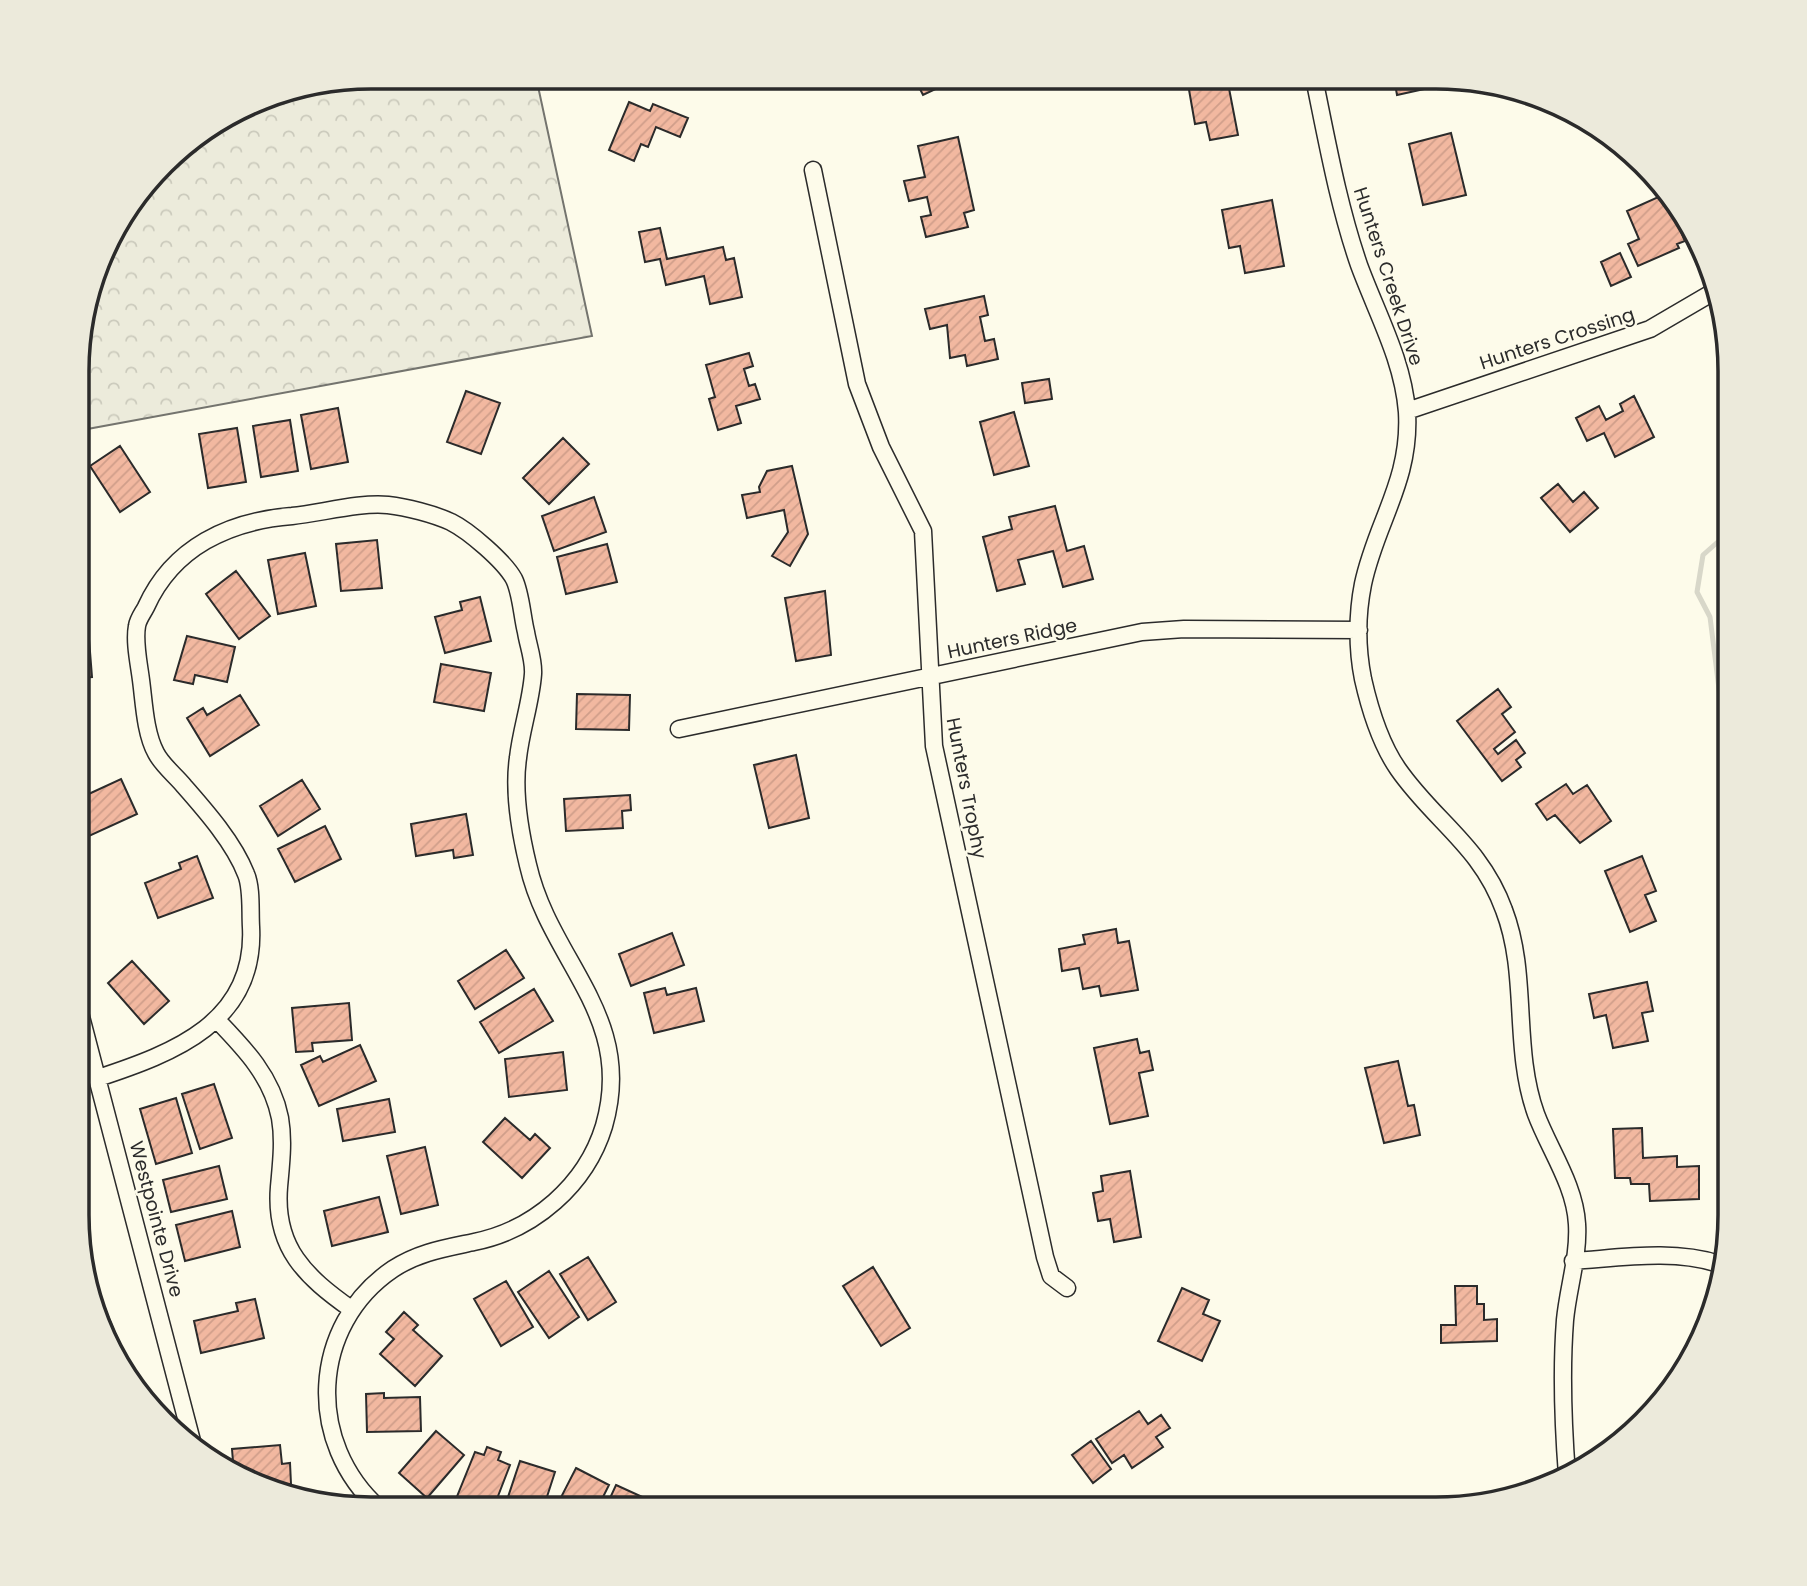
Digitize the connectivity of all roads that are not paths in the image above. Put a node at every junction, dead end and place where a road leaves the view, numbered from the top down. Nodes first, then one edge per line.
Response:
1 (1316, 89) edge
2 (813, 170) dead end
3 (1707, 295) edge
4 (1406, 411) junction
5 (1359, 630) junction
6 (930, 677) junction
7 (679, 729) dead end
8 (217, 1020) junction
9 (89, 1045) edge
10 (98, 1078) junction
11 (1573, 1261) junction
12 (1713, 1262) edge
13 (1067, 1288) dead end
14 (351, 1309) junction
15 (189, 1431) edge
16 (1567, 1465) edge
17 (366, 1497) edge

1 - 4 street, Hunters Creek Drive
2 - 6 street, Hunters Trophy
3 - 4 street, Hunters Crossing
4 - 5 street, Hunters Creek Drive
5 - 6 street, Hunters Ridge
5 - 11 street, Hunters Creek Drive
6 - 7 street, Hunters Ridge
6 - 13 street, Hunters Trophy
8 - 10 street
8 - 14 street
8 - 14 street
9 - 10 street, Westpointe Drive
10 - 15 street, Westpointe Drive
11 - 12 street
11 - 16 street, Hunters Creek Drive
14 - 17 street

